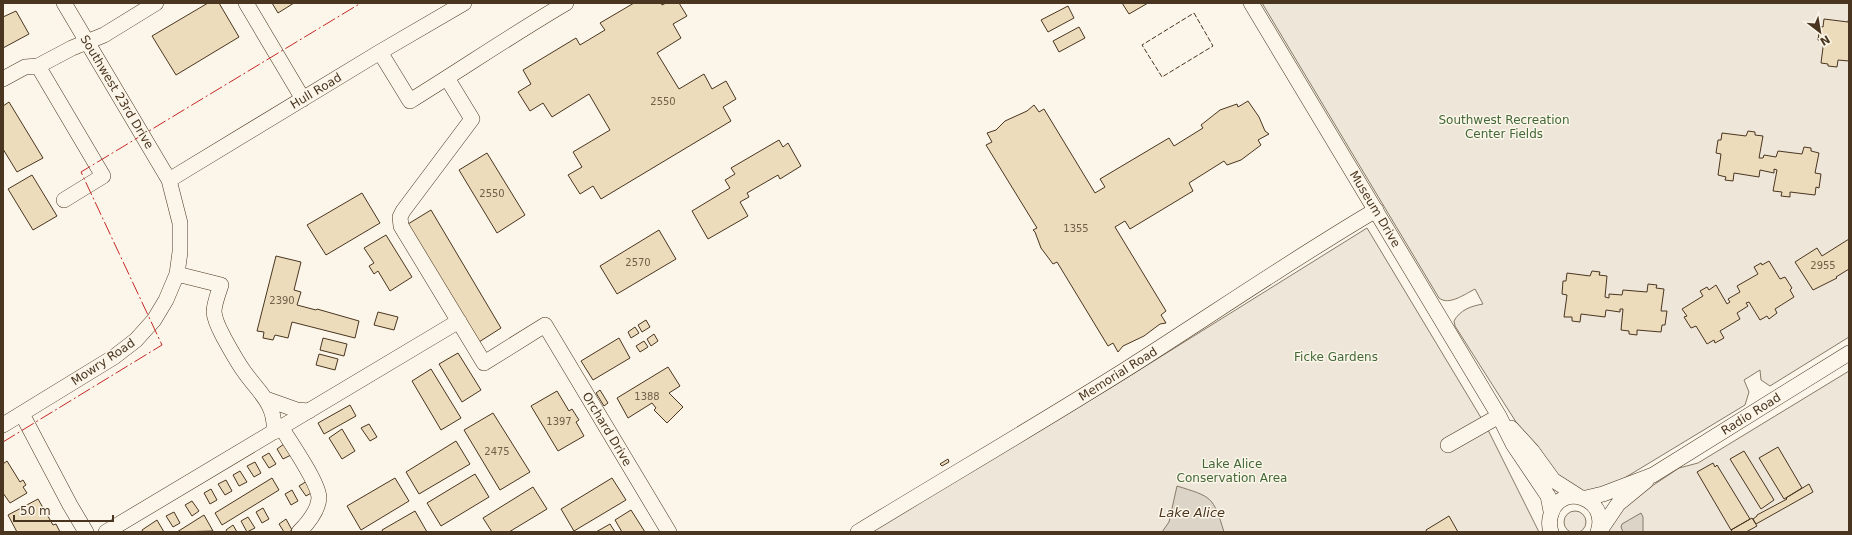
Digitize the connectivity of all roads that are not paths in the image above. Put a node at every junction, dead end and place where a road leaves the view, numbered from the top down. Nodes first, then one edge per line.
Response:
1 (64, 3) edge
2 (156, 3) edge
3 (246, 3) edge
4 (464, 3) edge
5 (566, 3) edge
6 (1251, 3) edge
7 (88, 42) junction
8 (380, 52) junction
9 (38, 66) junction
10 (447, 78) junction
11 (3, 79) edge
12 (303, 99) junction
13 (169, 180) junction
14 (64, 200) dead end
15 (1376, 210) junction
16 (177, 274) junction
17 (458, 321) junction
18 (1849, 353) edge
19 (266, 399) junction
20 (309, 410) junction
21 (22, 414) junction
22 (1499, 416) junction
23 (3, 425) edge
24 (278, 430) junction
25 (1448, 444) dead end
26 (1653, 475) junction
27 (1582, 497) junction
28 (1551, 511) junction
29 (86, 532) edge
30 (106, 532) edge
31 (299, 532) edge
32 (669, 532) edge
33 (858, 532) edge
34 (1551, 532) edge
35 (1599, 532) edge

1 - 7 street, Southwest 23rd Drive
2 - 7 street
3 - 12 street
4 - 8 street, Hull Road
5 - 10 street
6 - 15 street, Museum Drive
7 - 9 street
7 - 13 street, Southwest 23rd Drive
8 - 10 street
8 - 12 street, Hull Road
9 - 11 street
9 - 14 street
10 - 17 street
12 - 13 street, Hull Road
13 - 16 street, Mowry Road
15 - 22 street, Museum Drive
15 - 33 street, Memorial Road
16 - 19 street
16 - 21 street, Mowry Road
17 - 20 street
17 - 32 street, Orchard Drive
18 - 26 street, Radio Road
19 - 20 street
19 - 24 street
20 - 24 street
21 - 23 street, Mowry Road
21 - 29 street
22 - 25 street
22 - 27 street, Museum Drive
22 - 28 street, Museum Drive
24 - 30 street
24 - 31 street
26 - 27 street, Radio Road
26 - 35 street, Radio Road
27 - 28 street, Radio Road
27 - 35 street, Museum Drive
28 - 34 street, Museum Drive

